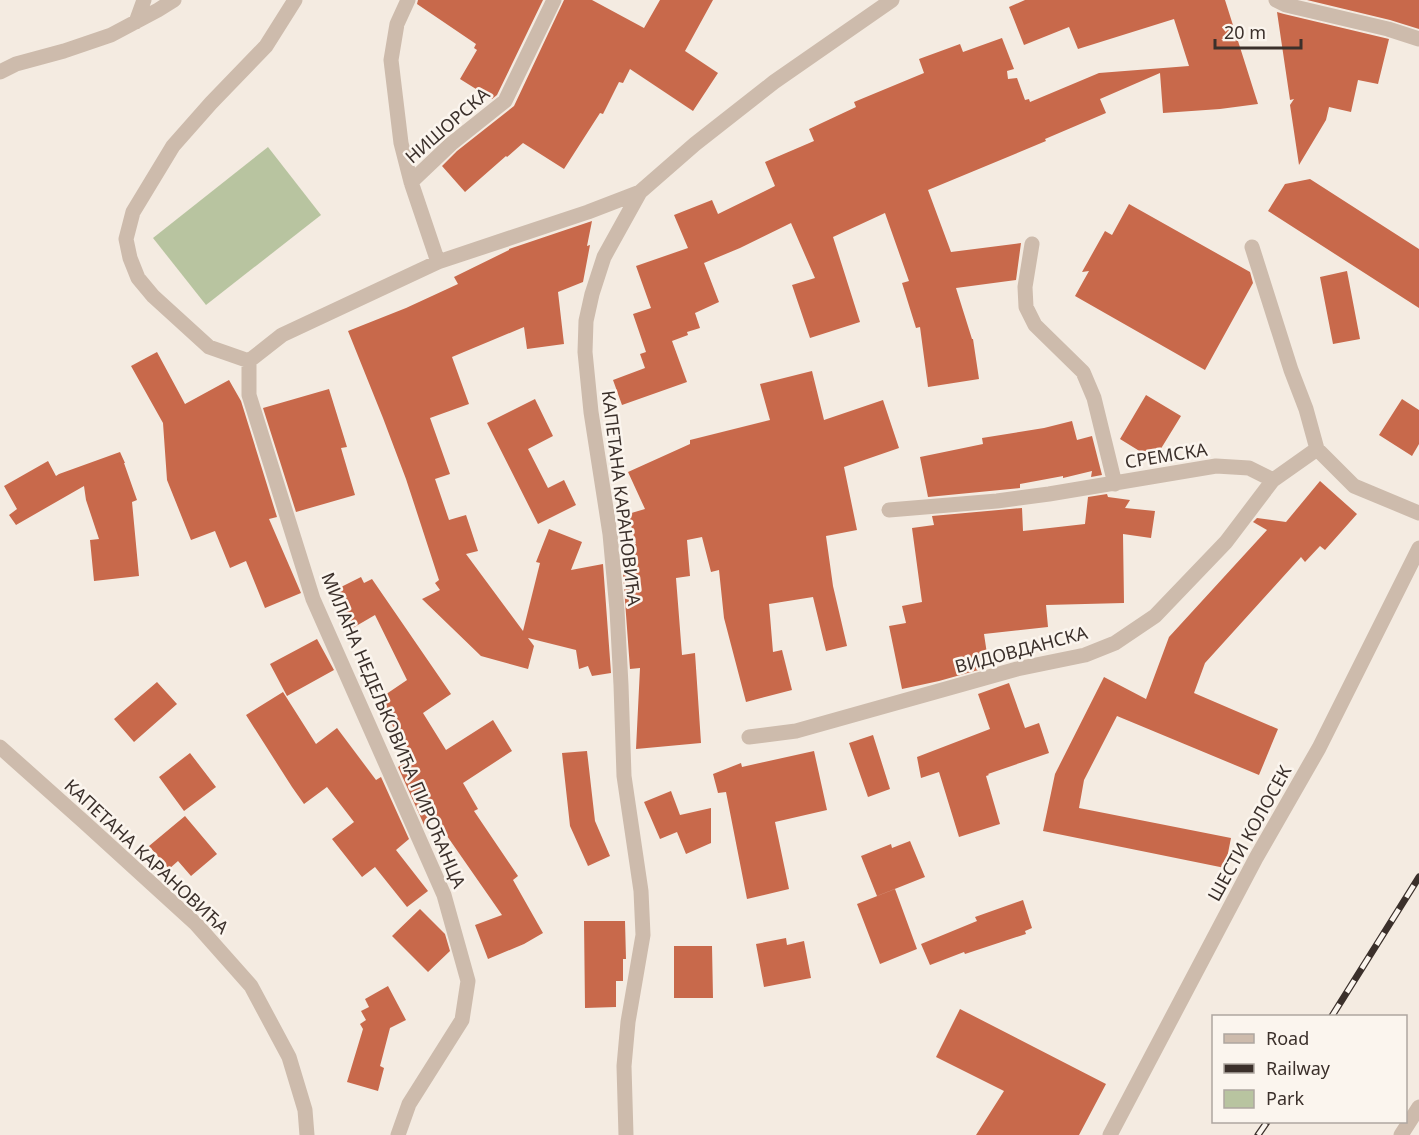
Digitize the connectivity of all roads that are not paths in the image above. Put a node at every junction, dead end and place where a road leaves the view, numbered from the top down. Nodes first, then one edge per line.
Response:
1 (144, 0) edge
2 (174, 0) edge
3 (295, 0) edge
4 (408, 0) edge
5 (554, 0) edge
6 (892, 0) edge
7 (1276, 0) edge
8 (136, 22) junction
9 (1419, 39) edge
10 (0, 72) edge
11 (411, 182) junction
12 (640, 192) junction
13 (1032, 244) dead end
14 (1252, 247) dead end
15 (438, 262) junction
16 (249, 361) junction
17 (1317, 449) junction
18 (1273, 480) junction
19 (1115, 484) junction
20 (889, 510) dead end
21 (1419, 513) edge
22 (1419, 548) edge
23 (749, 736) dead end
24 (0, 747) edge
25 (1419, 1107) edge
26 (307, 1135) edge
27 (398, 1135) edge
28 (626, 1135) edge
29 (1110, 1135) edge
30 (1401, 1135) edge

1 - 8 street
2 - 8 street
3 - 16 street
4 - 11 street
5 - 11 street, НИШОРСКА
6 - 12 street, КАПЕТАНА КАРАНОВИЋА
7 - 9 street
8 - 10 street
11 - 15 street
12 - 15 street
12 - 28 street, КАПЕТАНА КАРАНОВИЋА
13 - 19 street
14 - 17 street
15 - 16 street
16 - 27 street, МИЛАНА НЕДЕЉКОВИЋА ПИРОЋАНЦА
17 - 18 street
17 - 21 street
18 - 19 street, СРЕМСКА
18 - 23 street, ВИДОВДАНСКА
19 - 20 street, СРЕМСКА
22 - 29 street, ШЕСТИ КОЛОСЕК
24 - 26 street, КАПЕТАНА КАРАНОВИЋА
25 - 30 street

